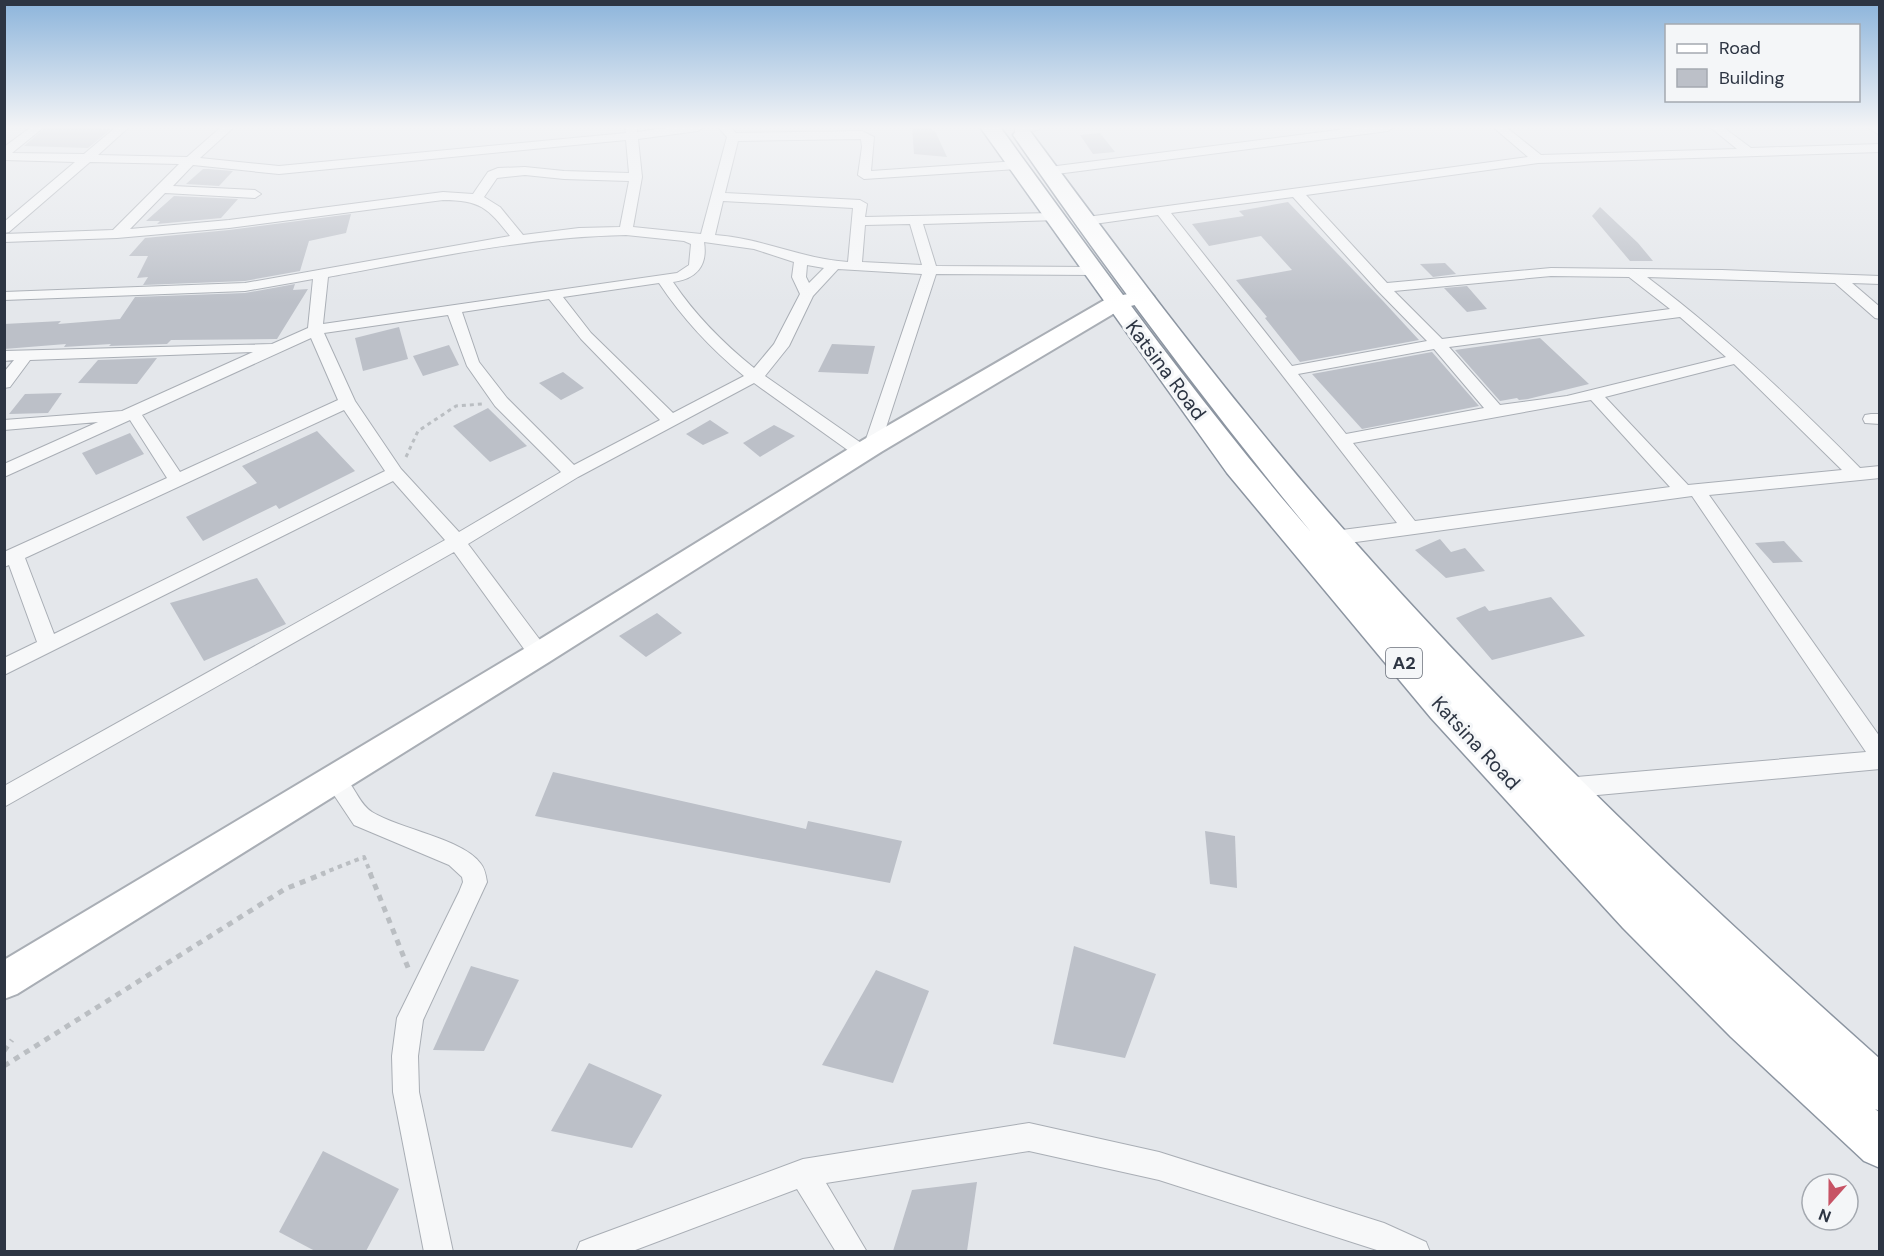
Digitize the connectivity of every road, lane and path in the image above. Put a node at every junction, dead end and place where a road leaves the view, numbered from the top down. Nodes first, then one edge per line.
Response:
1 (55, 186) edge
2 (166, 186) edge
3 (263, 186) edge
4 (485, 186) edge
5 (634, 186) edge
6 (720, 186) edge
7 (863, 186) edge
8 (889, 186) edge
9 (1031, 186) edge
10 (1060, 186) edge
11 (1343, 186) edge
12 (163, 189) junction
13 (862, 190) junction
14 (1296, 192) junction
15 (255, 194) junction
16 (718, 197) junction
17 (477, 198) junction
18 (1162, 210) junction
19 (1053, 217) junction
20 (915, 219) junction
21 (857, 220) junction
22 (1087, 221) junction
23 (229, 224) junction
24 (4, 229) edge
25 (626, 231) junction
26 (117, 234) junction
27 (688, 237) junction
28 (707, 237) junction
29 (4, 238) edge
30 (519, 239) junction
31 (801, 260) junction
32 (834, 265) junction
33 (855, 266) junction
34 (930, 270) junction
35 (1093, 271) junction
36 (321, 273) junction
37 (1632, 273) junction
38 (663, 278) junction
39 (1839, 279) junction
40 (1880, 280) edge
41 (1383, 288) junction
42 (807, 294) junction
43 (553, 295) junction
44 (4, 296) edge
45 (1130, 300) junction
46 (453, 309) junction
47 (1685, 312) junction
48 (1880, 315) edge
49 (315, 330) junction
50 (1438, 344) junction
51 (276, 347) junction
52 (27, 354) junction
53 (4, 356) edge
54 (1736, 359) junction
55 (1288, 371) junction
56 (756, 376) junction
57 (4, 383) edge
58 (1594, 394) junction
59 (347, 402) junction
60 (501, 402) junction
61 (1497, 411) junction
62 (133, 413) junction
63 (672, 422) junction
64 (4, 425) edge
65 (1342, 440) junction
66 (867, 449) junction
67 (400, 466) junction
68 (4, 471) edge
69 (1879, 472) edge
70 (572, 473) junction
71 (1856, 473) junction
72 (177, 480) junction
73 (1691, 490) junction
74 (1409, 526) junction
75 (1334, 538) junction
76 (457, 542) junction
77 (10, 558) edge
78 (48, 645) junction
79 (539, 654) junction
80 (4, 668) edge
81 (1880, 755) edge
82 (1880, 760) edge
83 (335, 780) junction
84 (1565, 788) junction
85 (4, 797) edge
86 (4, 981) edge
87 (420, 997) junction
88 (12, 1040) dead end
89 (4, 1051) edge
90 (4, 1066) edge
91 (1880, 1089) edge
92 (1880, 1145) edge
93 (803, 1173) junction
94 (439, 1251) edge
95 (590, 1251) edge
96 (853, 1251) edge
97 (1416, 1251) edge

1 - 24 street
2 - 12 street
3 - 15 street
4 - 17 street
5 - 25 street
6 - 16 street
7 - 13 street
8 - 13 street
9 - 19 highway, Katsina Road / A2
10 - 22 highway, A2
11 - 14 street
12 - 15 street
12 - 26 street
13 - 16 street
13 - 21 street
14 - 18 street
14 - 41 street
15 - 23 street
16 - 28 street
17 - 23 street
17 - 30 street
18 - 22 street
18 - 55 street
19 - 20 street
19 - 35 highway, Katsina Road / A2
20 - 21 street
20 - 34 street
21 - 33 street
22 - 45 highway, A2
23 - 26 street
25 - 27 street
25 - 30 street
26 - 29 street
27 - 28 street
27 - 38 street
28 - 31 street
30 - 36 street
31 - 32 street
31 - 42 street
32 - 33 street
32 - 42 street
33 - 34 street
34 - 35 street
34 - 66 street
35 - 45 highway, Katsina Road / A2
36 - 44 street
36 - 49 street
37 - 39 street
37 - 41 street
37 - 47 street
38 - 43 street
38 - 56 street
39 - 40 street
39 - 48 street
41 - 50 street
42 - 56 street
43 - 46 street
43 - 63 street
45 - 66 main road
45 - 75 highway, A2
45 - 92 highway, Katsina Road / A2
46 - 49 street
46 - 60 street
47 - 50 street
47 - 54 street
49 - 51 street
49 - 59 street
50 - 55 street
50 - 61 street
51 - 52 street
51 - 62 street
52 - 53 street
52 - 57 street
54 - 58 street
54 - 71 street
55 - 65 street
56 - 63 street
56 - 66 street
58 - 61 street
58 - 73 street
59 - 67 street
59 - 72 street
60 - 67 path
60 - 70 street
61 - 65 street
62 - 64 street
62 - 68 street
62 - 72 street
63 - 70 street
65 - 74 street
66 - 79 main road
67 - 76 street
67 - 78 street
69 - 71 street
70 - 76 street
71 - 73 street
72 - 77 street
73 - 74 street
73 - 81 street
74 - 75 street
75 - 84 highway, A2
76 - 79 street
76 - 85 street
77 - 78 street
78 - 80 street
79 - 83 main road
82 - 84 street
83 - 86 main road
83 - 87 street
84 - 91 highway, A2
87 - 90 path
87 - 94 street
88 - 89 path
93 - 95 street
93 - 96 street
93 - 97 street

